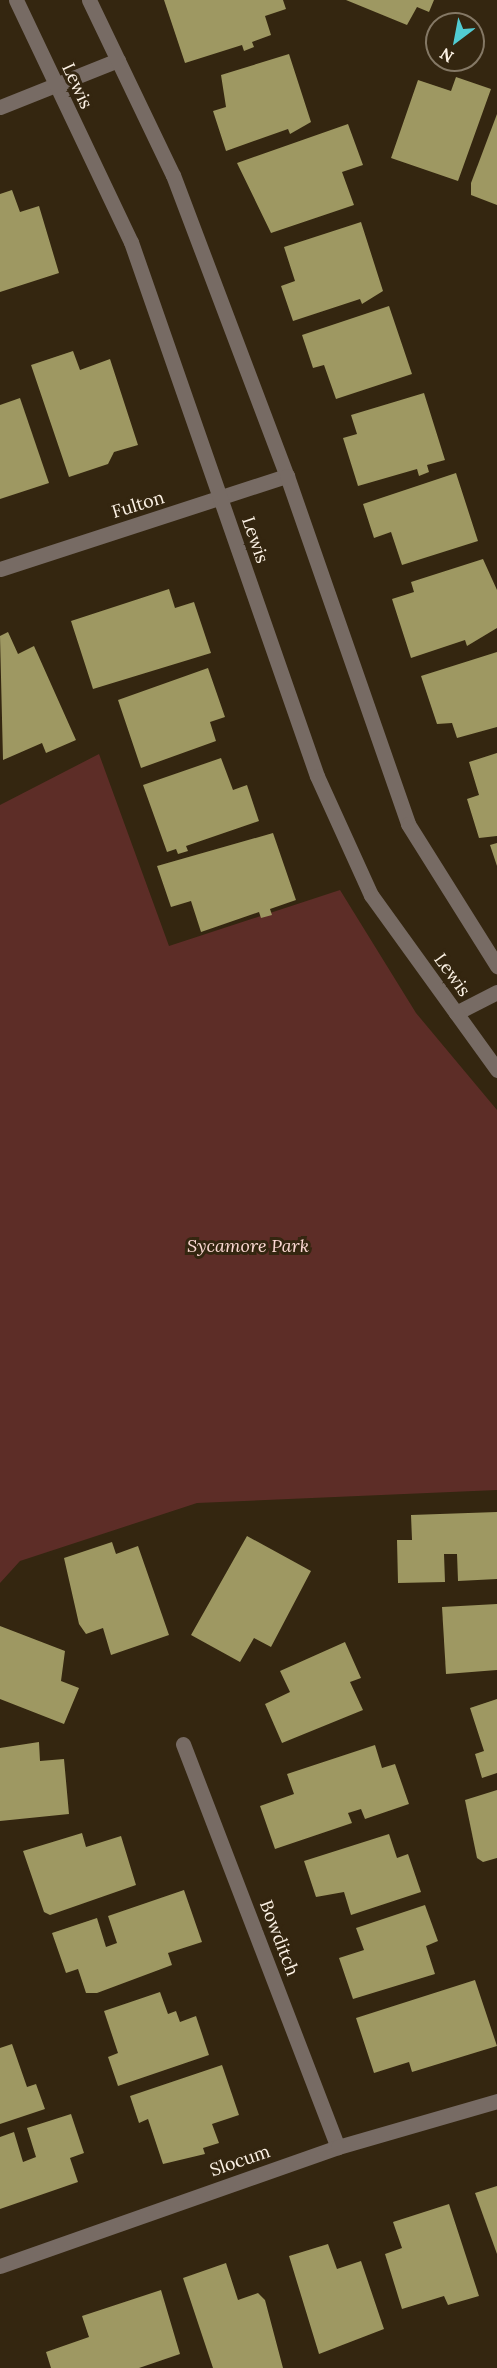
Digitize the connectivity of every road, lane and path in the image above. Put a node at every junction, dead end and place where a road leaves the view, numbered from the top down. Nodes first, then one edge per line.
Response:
1 (16, 0) edge
2 (89, 0) edge
3 (117, 60) junction
4 (56, 88) junction
5 (0, 107) edge
6 (287, 476) junction
7 (220, 500) junction
8 (0, 569) edge
9 (497, 966) edge
10 (497, 992) edge
11 (456, 1013) junction
12 (497, 1070) edge
13 (183, 1743) dead end
14 (497, 2101) edge
15 (338, 2147) junction
16 (0, 2266) edge

1 - 4 street, Lewis
2 - 3 street
3 - 4 street
3 - 6 street
4 - 5 street
4 - 7 street, Lewis
6 - 7 street, Fulton
6 - 9 street
7 - 8 street, Fulton
7 - 11 street, Lewis
10 - 11 street
11 - 12 street, Lewis
13 - 15 street, Bowditch
14 - 15 street, Slocum
15 - 16 street, Slocum

